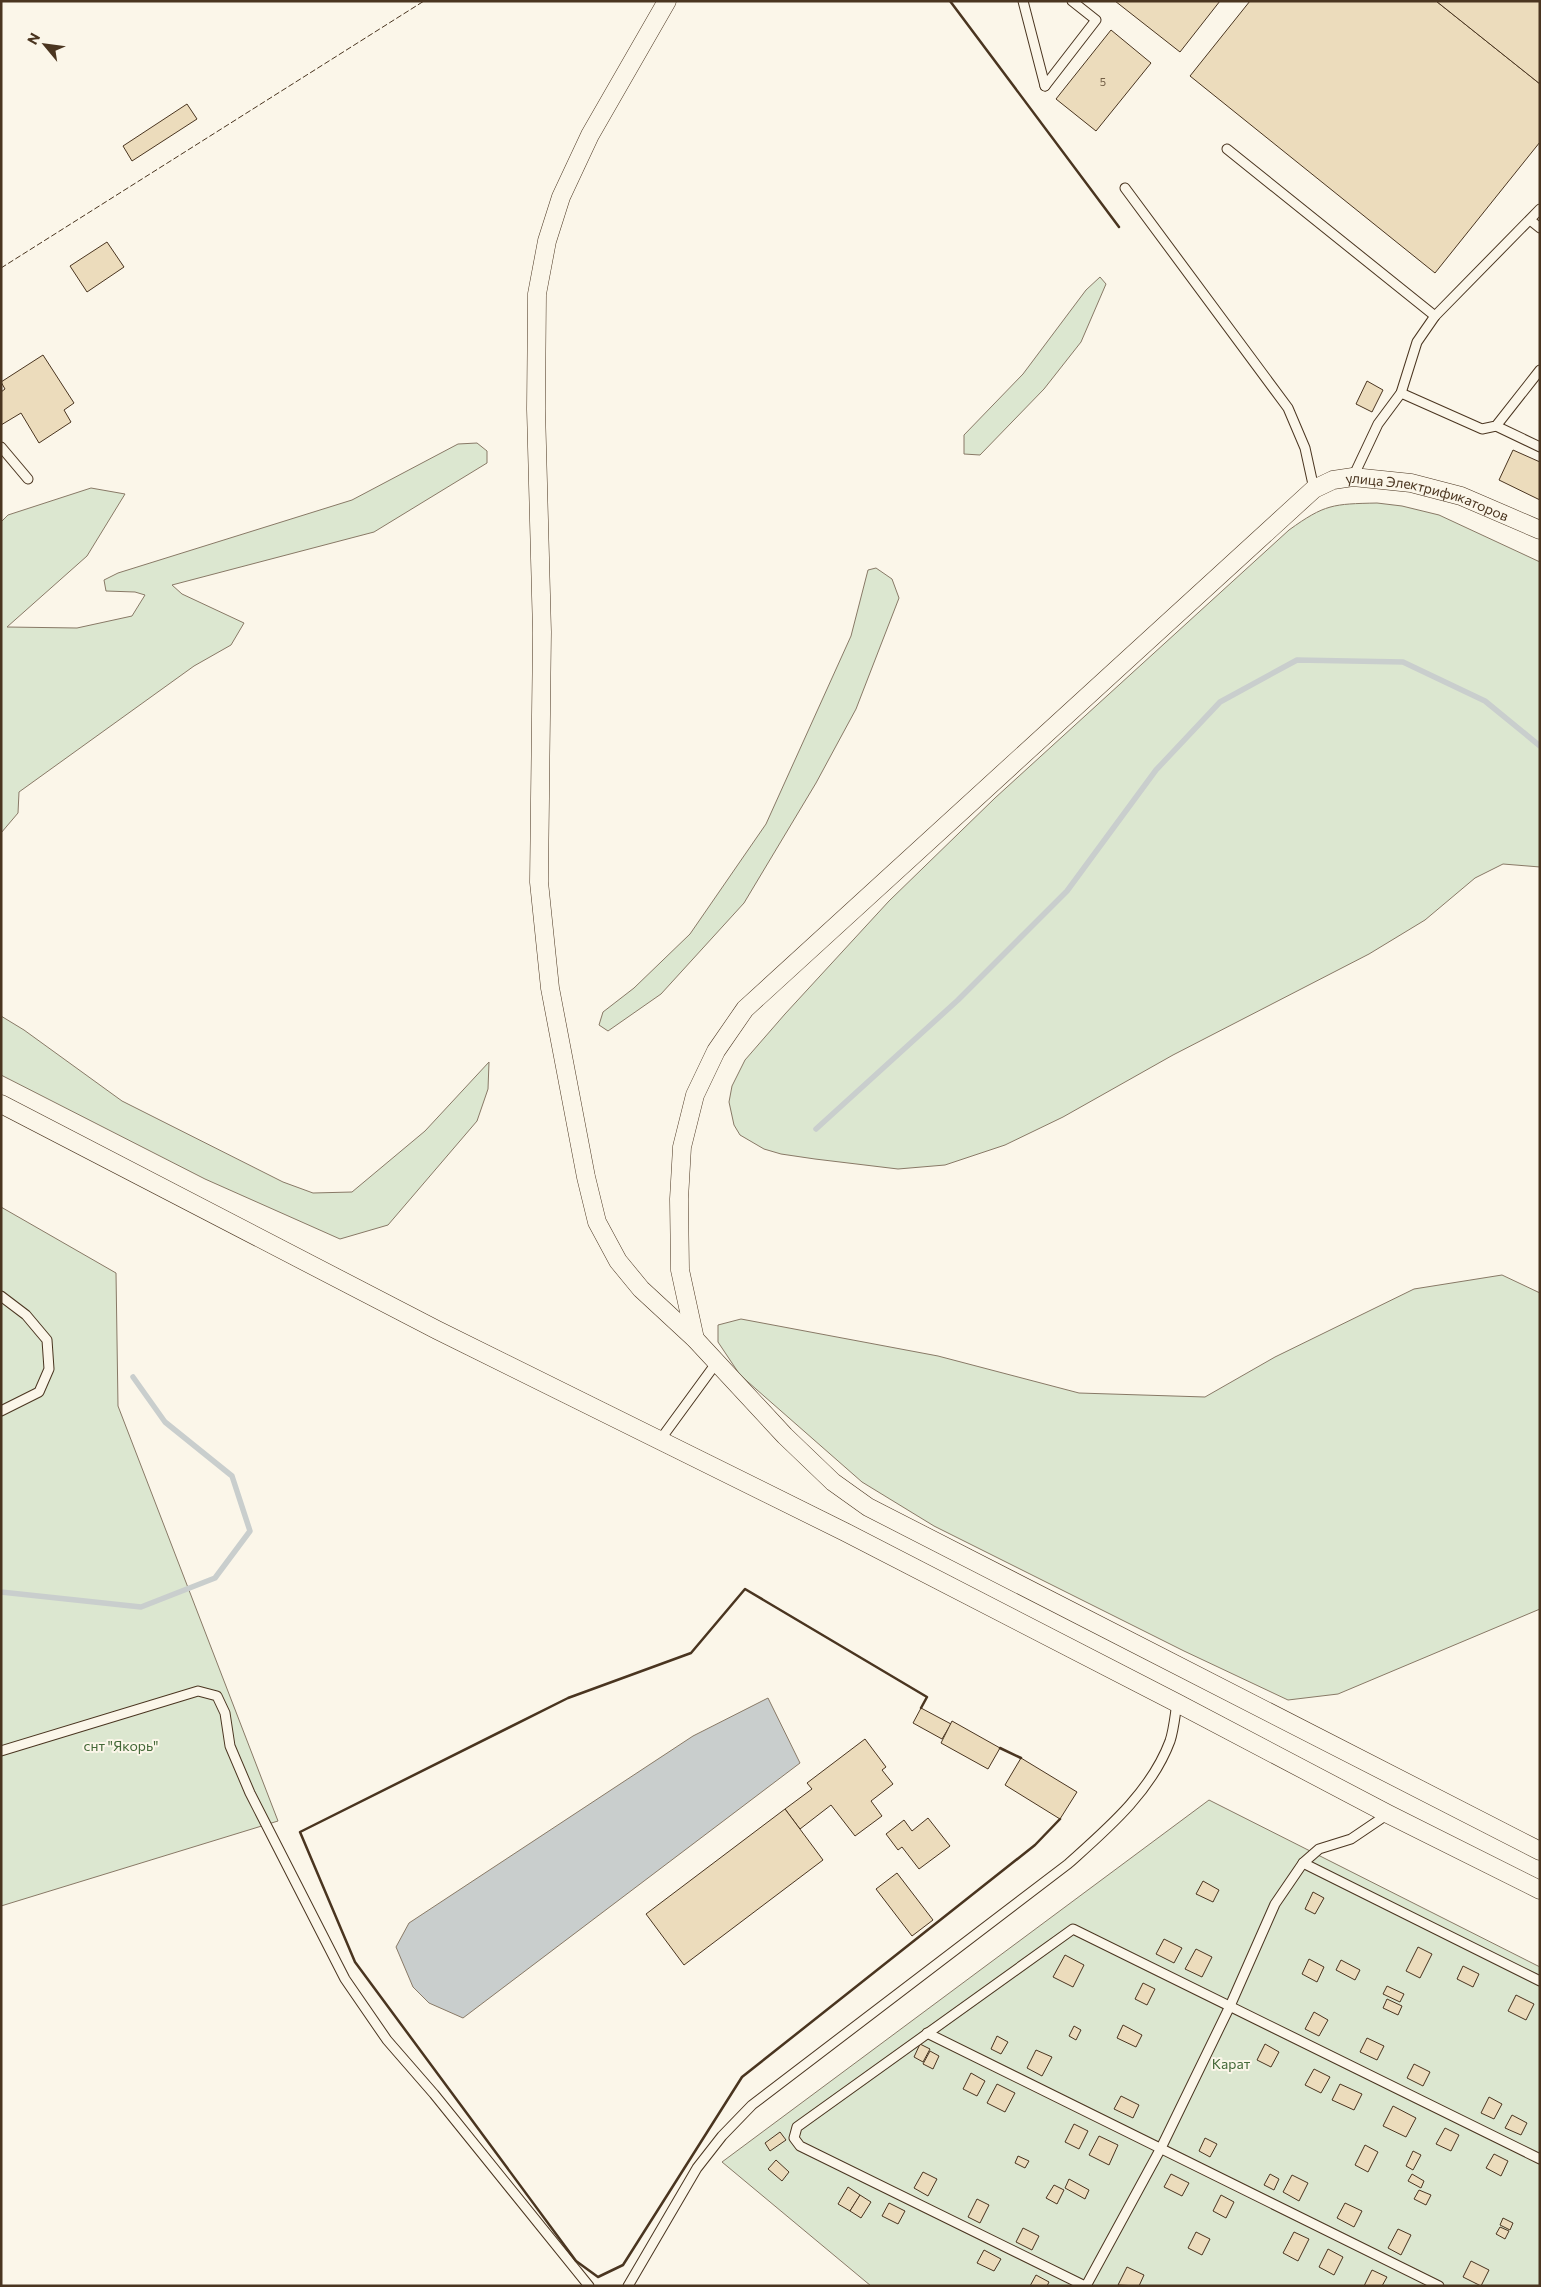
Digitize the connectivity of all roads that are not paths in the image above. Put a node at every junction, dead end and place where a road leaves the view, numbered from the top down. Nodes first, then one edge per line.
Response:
1 (667, 1) edge
2 (1023, 1) edge
3 (1072, 1) edge
4 (1226, 149) dead end
5 (1125, 188) dead end
6 (1540, 209) edge
7 (1530, 220) junction
8 (1540, 228) edge
9 (1435, 316) junction
10 (1540, 370) edge
11 (1401, 393) junction
12 (1496, 426) junction
13 (1, 447) edge
14 (1540, 447) edge
15 (1353, 477) junction
16 (28, 479) dead end
17 (1314, 488) junction
18 (1540, 530) edge
19 (1, 1104) edge
20 (1, 1296) edge
21 (694, 1339) junction
22 (717, 1362) junction
23 (1, 1411) edge
24 (660, 1440) junction
25 (1177, 1702) junction
26 (1, 1751) edge
27 (1388, 1814) junction
28 (1540, 1851) edge
29 (1303, 1863) junction
30 (1540, 1890) edge
31 (1540, 1981) edge
32 (1230, 2006) junction
33 (926, 2033) junction
34 (1161, 2148) junction
35 (1540, 2159) edge
36 (588, 2286) edge
37 (628, 2286) edge
38 (1086, 2286) edge
39 (1439, 2286) edge

1 - 21 street
2 - 3 lane
4 - 9 lane
5 - 17 lane
6 - 7 lane
7 - 8 lane
7 - 9 lane
9 - 11 lane
10 - 12 lane
11 - 12 lane
11 - 15 lane
12 - 14 lane
13 - 16 lane
15 - 17 street, улица Электрификаторов
15 - 18 street, улица Электрификаторов
17 - 21 street
19 - 24 street
20 - 23 lane
21 - 22 street
22 - 24 lane
22 - 28 street
24 - 25 street
25 - 27 street
25 - 37 lane
26 - 36 lane
27 - 29 lane
27 - 30 street
29 - 31 lane
29 - 32 lane
32 - 33 lane
32 - 34 lane
32 - 35 lane
33 - 34 lane
33 - 38 lane
34 - 38 lane
34 - 39 lane

